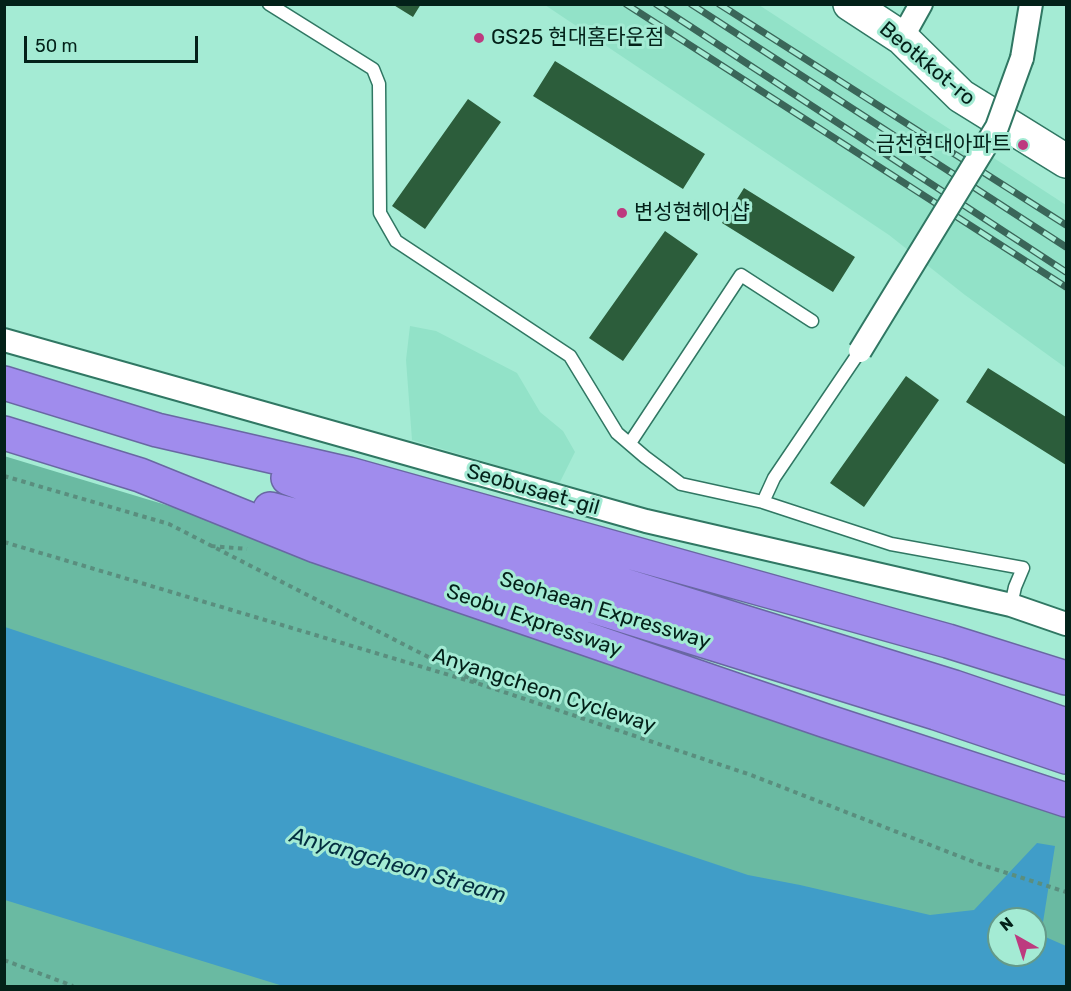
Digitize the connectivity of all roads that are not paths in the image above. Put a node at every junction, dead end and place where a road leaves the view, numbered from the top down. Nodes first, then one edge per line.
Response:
1 (269, 4) edge
2 (849, 4) edge
3 (921, 4) edge
4 (1031, 4) edge
5 (902, 38) junction
6 (1066, 161) edge
7 (812, 321) dead end
8 (4, 340) edge
9 (860, 351) joint
10 (4, 383) edge
11 (157, 430) junction
12 (4, 433) edge
13 (630, 443) junction
14 (140, 475) junction
15 (763, 502) junction
16 (1011, 605) junction
17 (1066, 624) edge
18 (1066, 678) edge
19 (1066, 725) edge
20 (1066, 757) edge
21 (1066, 800) edge

1 - 13 lane
2 - 5 street, Beotkkot-ro
3 - 5 street
4 - 9 street, bridge
5 - 6 street, Beotkkot-ro
7 - 13 lane
8 - 16 street, Seobusaet-gil
9 - 15 lane
10 - 11 highway
11 - 18 highway
11 - 19 highway, Seohaean Expressway
12 - 14 highway, Seobu Expressway
13 - 15 lane
14 - 20 highway, Seohaean Expressway
14 - 21 highway, Seobu Expressway
15 - 16 lane
16 - 17 street, Seobusaet-gil

